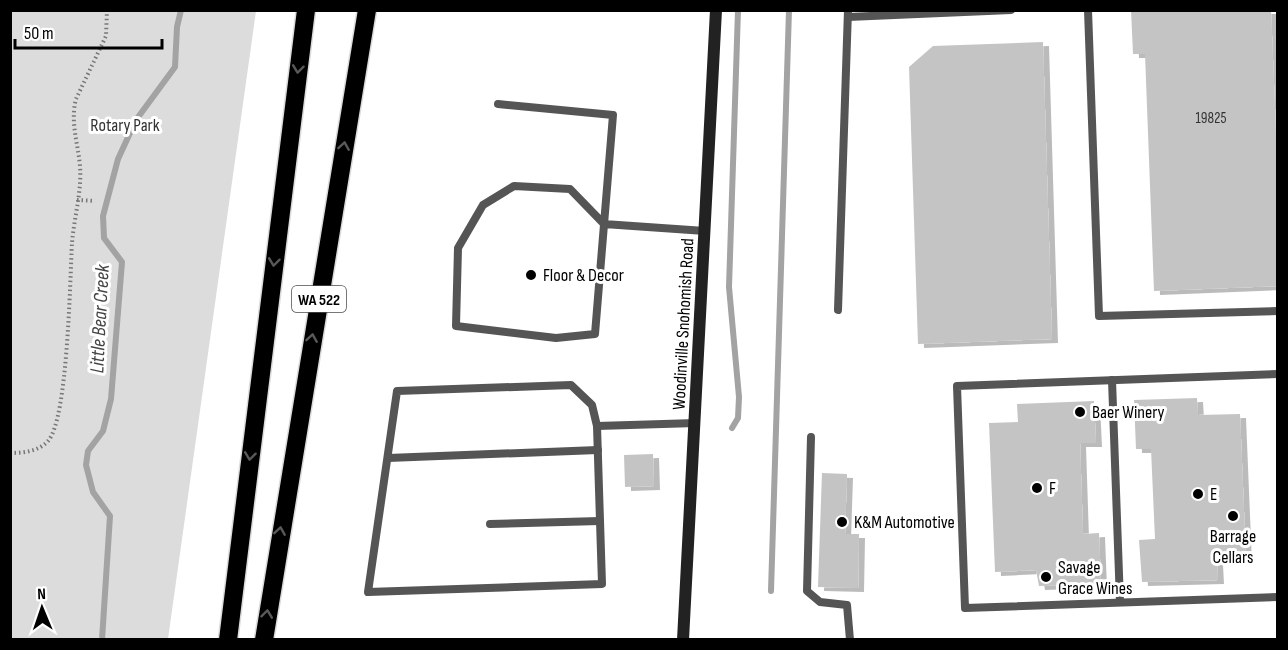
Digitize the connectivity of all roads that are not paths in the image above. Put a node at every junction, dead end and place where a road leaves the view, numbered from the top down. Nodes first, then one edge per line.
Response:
1 (306, 10) edge
2 (367, 10) edge
3 (716, 10) edge
4 (1011, 10) edge
5 (1088, 10) edge
6 (848, 14) edge
7 (498, 104) dead end
8 (604, 224) junction
9 (705, 231) junction
10 (838, 310) dead end
11 (1278, 311) edge
12 (1278, 374) edge
13 (1112, 380) junction
14 (696, 423) junction
15 (597, 426) junction
16 (811, 437) dead end
17 (597, 450) junction
18 (388, 458) junction
19 (600, 521) junction
20 (490, 525) dead end
21 (1278, 597) edge
22 (1120, 602) junction
23 (228, 639) edge
24 (264, 639) edge
25 (683, 639) edge
26 (850, 639) edge

1 -> 23 highway, WA 522
24 -> 2 highway, WA 522
3 - 9 main road, Woodinville Snohomish Road
4 - 6 lane
5 - 11 lane
6 - 10 lane
7 - 8 lane
8 - 8 lane
8 - 9 lane
9 - 14 main road, Woodinville Snohomish Road
12 - 13 lane
13 - 22 lane
13 - 22 lane
14 - 15 lane
14 - 25 main road, Woodinville Snohomish Road
15 - 17 lane
15 - 18 lane
16 - 26 lane
17 - 18 lane
17 - 19 lane
18 - 19 lane
19 - 20 lane
21 - 22 lane

